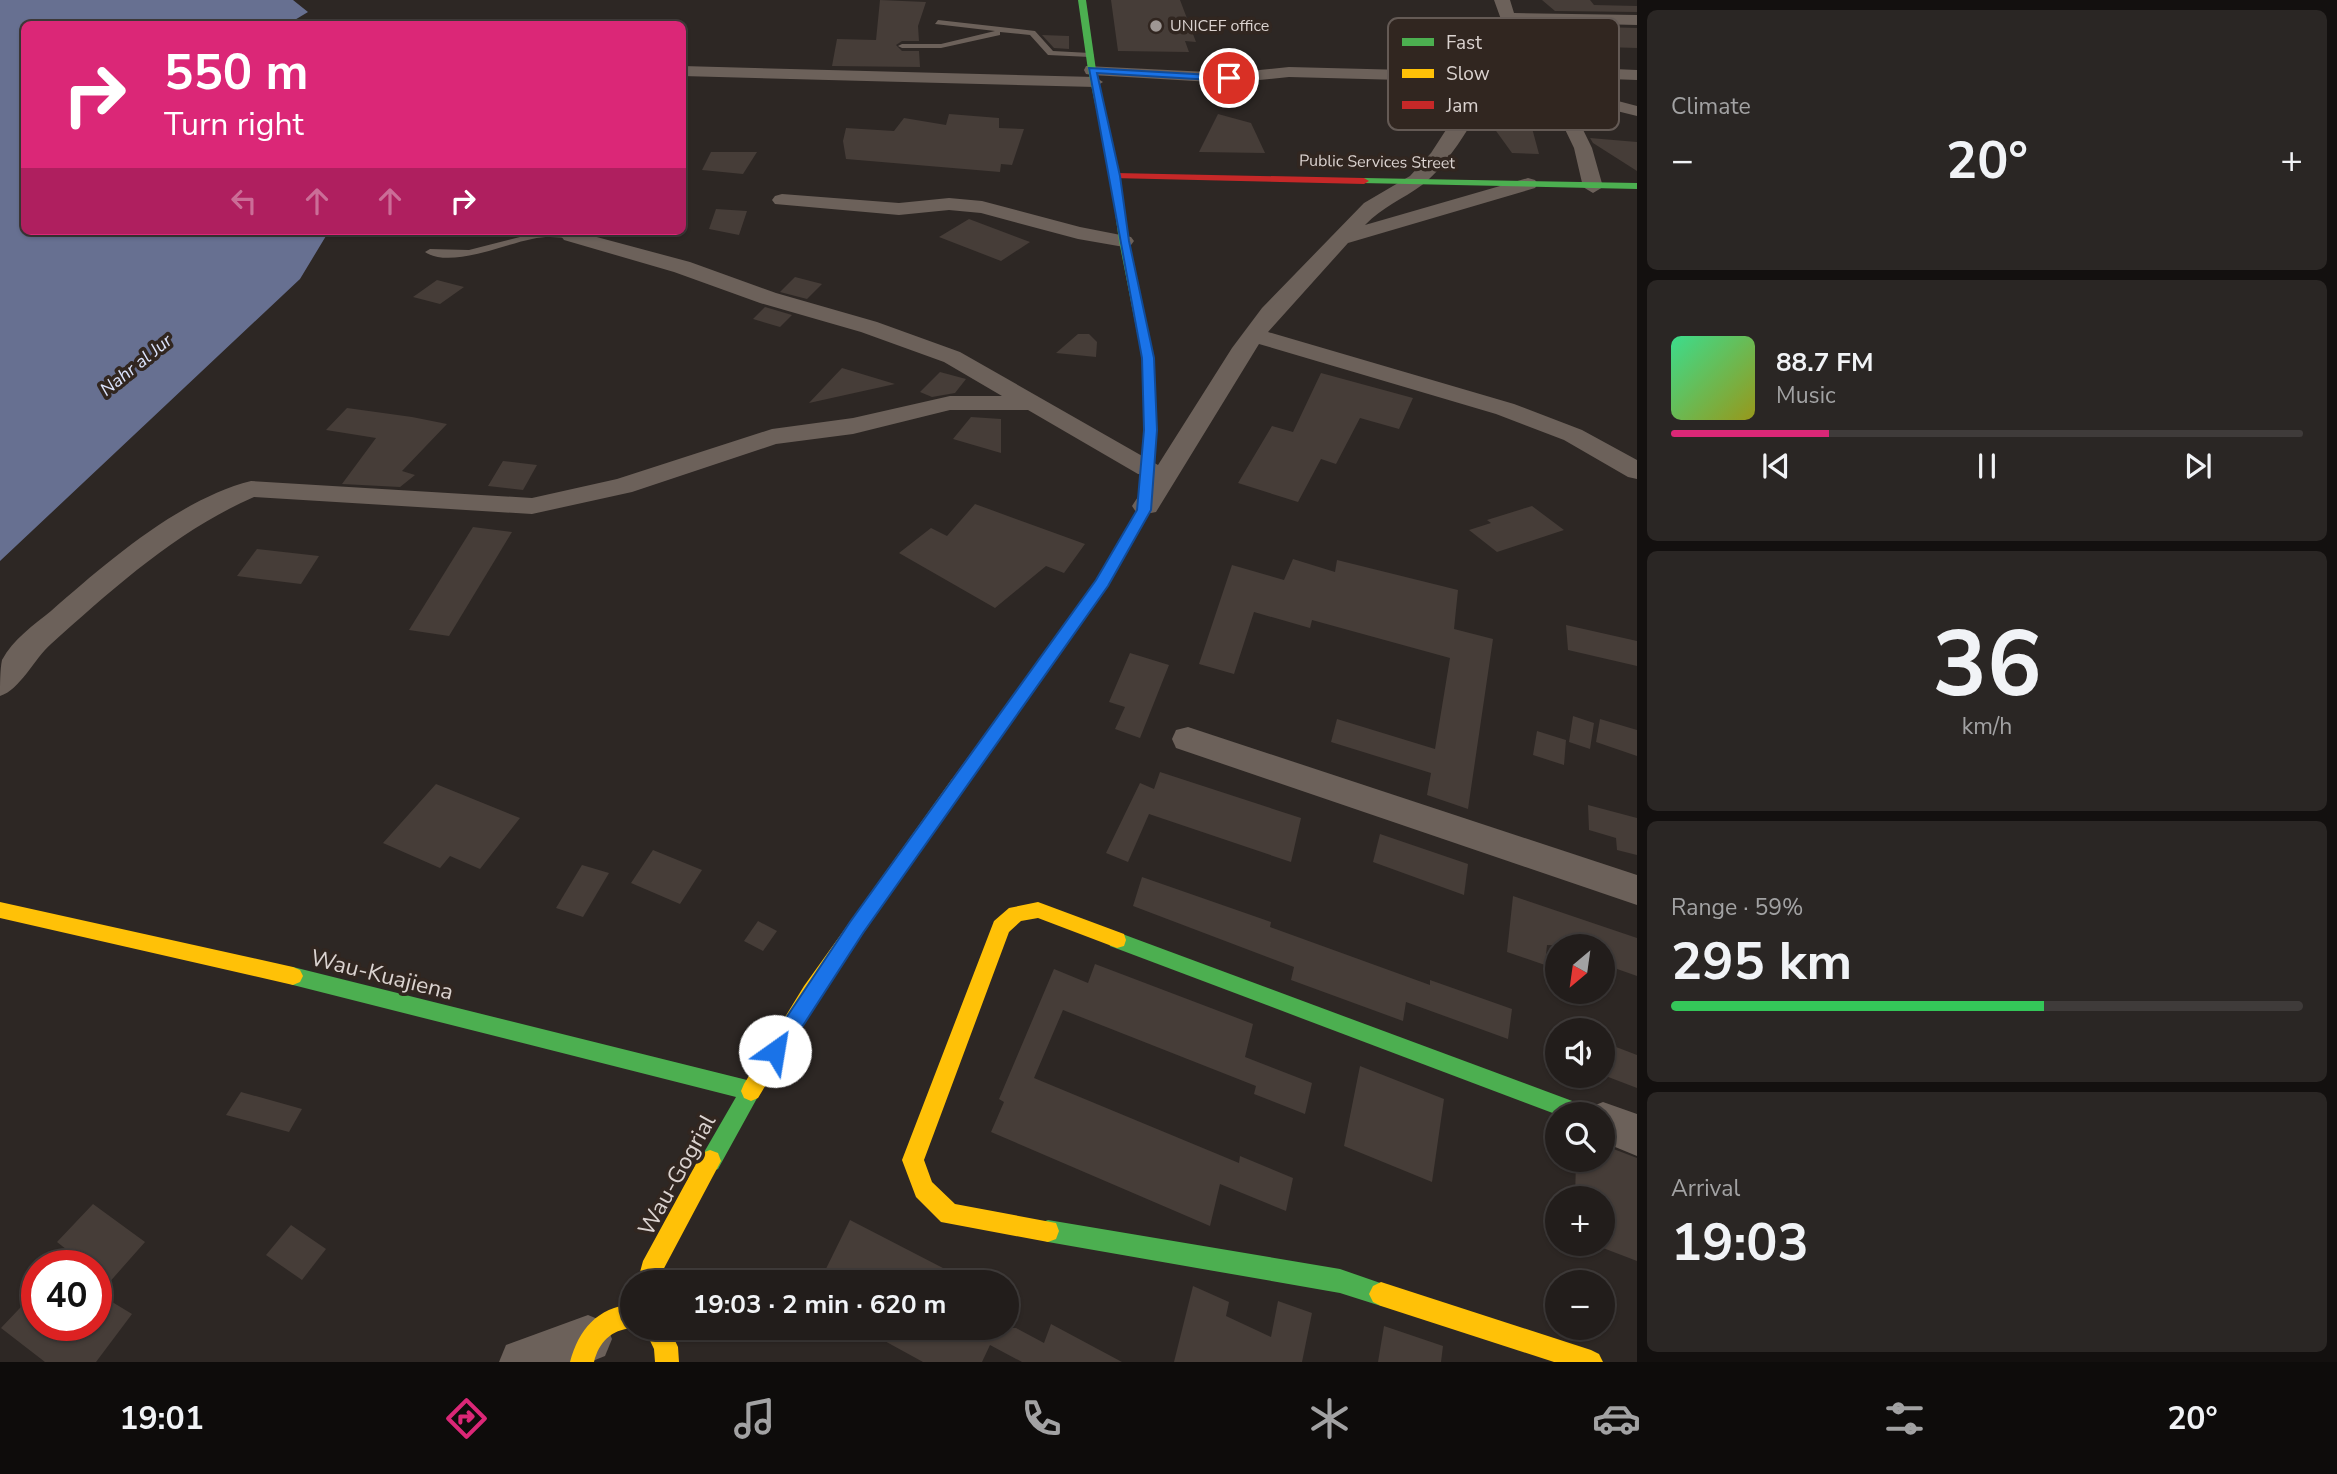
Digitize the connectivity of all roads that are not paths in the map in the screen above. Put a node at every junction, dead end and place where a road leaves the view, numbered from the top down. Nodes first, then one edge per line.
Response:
1 (1082, 0) edge
2 (1505, 8) edge
3 (1615, 18) edge
4 (1619, 18) edge
5 (1637, 20) edge
6 (938, 22) dead end
7 (1010, 31) junction
8 (902, 46) dead end
9 (1092, 69) junction
10 (686, 71) edge
11 (1388, 73) edge
12 (1619, 74) edge
13 (1637, 75) edge
14 (1619, 106) edge
15 (1637, 111) edge
16 (1456, 130) edge
17 (1574, 130) edge
18 (1115, 176) junction
19 (1417, 180) junction
20 (1528, 184) junction
21 (1637, 186) edge
22 (1593, 187) junction
23 (782, 200) dead end
24 (538, 235) edge
25 (568, 235) edge
26 (571, 236) joint
27 (1339, 240) junction
28 (1124, 241) junction
29 (430, 252) dead end
30 (1254, 335) junction
31 (1032, 403) junction
32 (1147, 468) junction
33 (1637, 471) edge
34 (1144, 510) junction
35 (0, 685) edge
36 (1188, 739) dead end
37 (1637, 890) edge
38 (0, 910) edge
39 (751, 1091) junction
40 (1549, 1102) edge
41 (1615, 1127) edge
42 (1637, 1135) edge
43 (651, 1270) edge
44 (620, 1318) edge
45 (663, 1340) edge
46 (585, 1351) edge
47 (523, 1362) edge
48 (668, 1362) edge
49 (1591, 1362) edge

1 - 9 street
2 - 3 street
4 - 5 street
6 - 7 lane
7 - 8 lane
7 - 9 lane
9 - 10 street
9 - 11 street
9 - 18 street
12 - 13 street
14 - 15 street
16 - 19 street
17 - 22 street
18 - 19 street, Public Services Street
18 - 28 street
19 - 20 street, Public Services Street
19 - 27 street
20 - 22 street, Public Services Street
20 - 27 street
21 - 22 street, Public Services Street
23 - 28 street
24 - 29 lane
25 - 26 lane
26 - 31 street
27 - 30 street
28 - 32 street
30 - 33 street
30 - 34 street
31 - 32 street
31 - 35 street
32 - 34 street
34 - 39 street, Wau-Gogrial
36 - 37 street
38 - 39 street, Wau-Kuajiena
39 - 43 street, Wau-Gogrial
40 - 49 street
41 - 42 street
44 - 46 street
45 - 48 street
46 - 47 street

